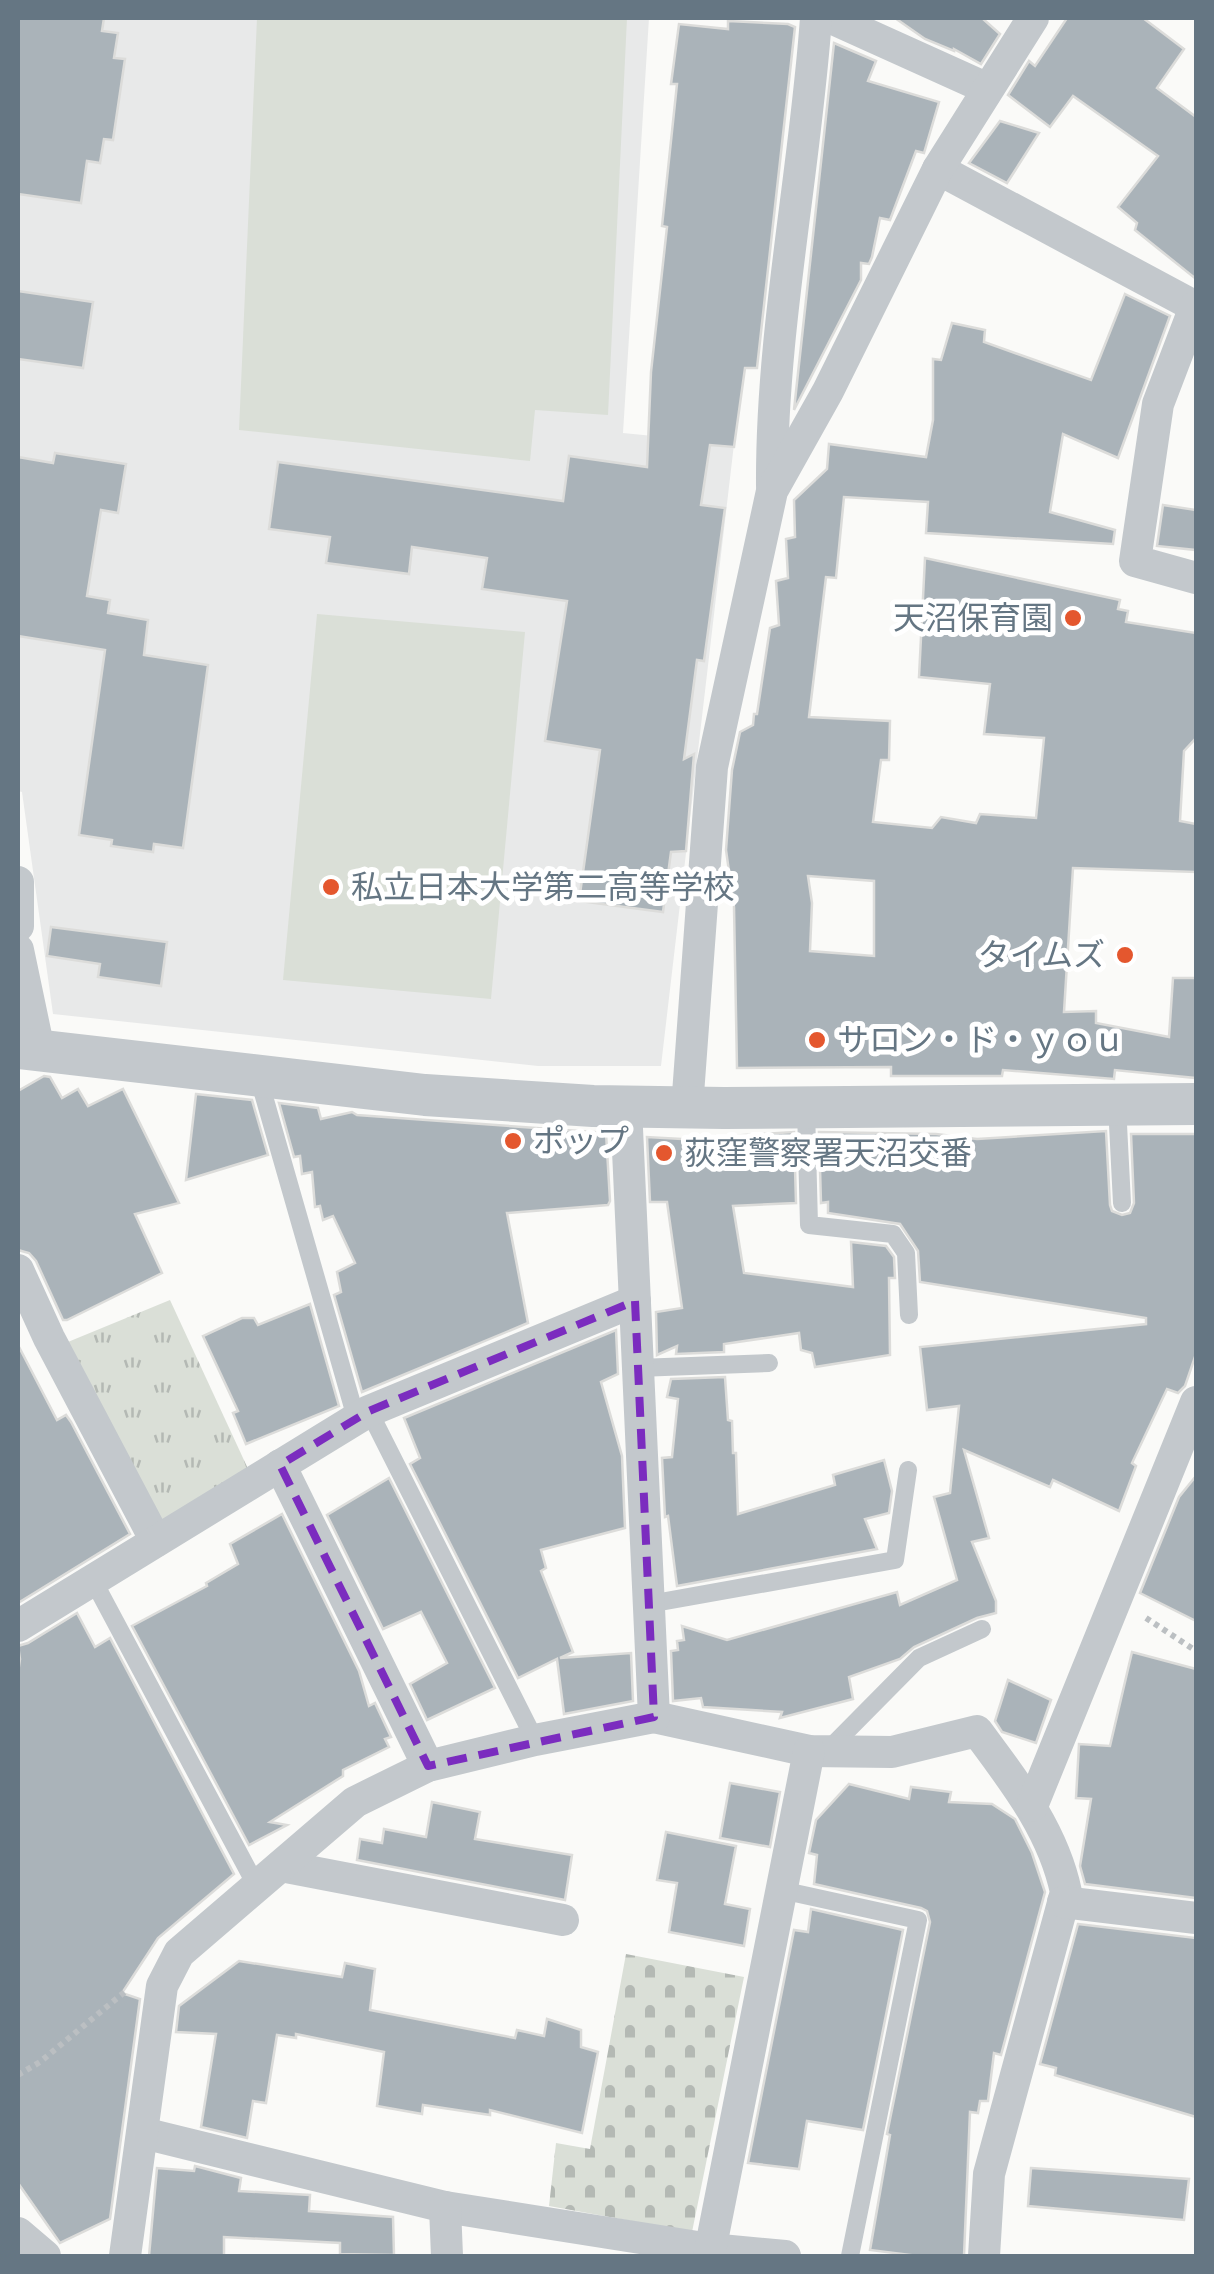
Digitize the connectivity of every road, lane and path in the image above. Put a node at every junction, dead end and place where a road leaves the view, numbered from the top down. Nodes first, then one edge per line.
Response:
1 (816, 18) edge
2 (831, 18) edge
3 (1033, 18) edge
4 (986, 88) junction
5 (938, 169) junction
6 (1196, 307) edge
7 (772, 491) junction
8 (1196, 578) edge
9 (18, 950) edge
10 (28, 1049) edge
11 (258, 1074) junction
12 (1196, 1104) edge
13 (1117, 1105) junction
14 (626, 1108) junction
15 (687, 1108) junction
16 (806, 1108) junction
17 (1122, 1202) dead end
18 (18, 1270) edge
19 (635, 1301) junction
20 (909, 1315) dead end
21 (769, 1363) dead end
22 (638, 1368) junction
23 (1196, 1402) edge
24 (363, 1414) junction
25 (280, 1465) junction
26 (908, 1470) dead end
27 (156, 1541) junction
28 (93, 1580) junction
29 (1116, 1599) junction
30 (648, 1604) junction
31 (18, 1626) edge
32 (982, 1628) dead end
33 (1196, 1651) edge
34 (654, 1717) junction
35 (535, 1740) junction
36 (818, 1752) junction
37 (428, 1766) junction
38 (1032, 1806) junction
39 (269, 1876) junction
40 (781, 1890) junction
41 (1063, 1902) junction
42 (1196, 1918) edge
43 (563, 1920) dead end
44 (179, 1953) junction
45 (18, 2075) edge
46 (143, 2133) junction
47 (445, 2207) junction
48 (709, 2253) edge
49 (125, 2256) edge
50 (446, 2256) edge
51 (786, 2256) edge
52 (850, 2256) edge
53 (984, 2256) edge

1 - 7 street
2 - 4 street
3 - 4 street
4 - 5 street
5 - 6 street
5 - 7 street
6 - 8 street
7 - 15 street
9 - 10 street
10 - 11 street
11 - 14 street
11 - 24 lane
12 - 13 street
13 - 16 street
13 - 17 lane
14 - 15 street
14 - 19 street
15 - 16 street
16 - 20 lane
18 - 27 street
19 - 22 street
19 - 24 street
21 - 22 lane
22 - 30 street
23 - 29 street
24 - 25 street
24 - 35 lane
25 - 27 street
25 - 37 street
26 - 30 lane
27 - 28 street
28 - 31 street
28 - 39 lane
29 - 33 path
29 - 38 street
30 - 34 street
32 - 36 lane
34 - 35 street
34 - 36 street
35 - 37 street
36 - 38 street
36 - 40 street
37 - 39 street
38 - 41 street
39 - 43 street
39 - 44 street
40 - 48 street
40 - 52 lane
41 - 42 street
41 - 53 street
44 - 45 path
44 - 46 street
46 - 47 street
46 - 49 street
47 - 48 street
47 - 50 street
48 - 51 street

